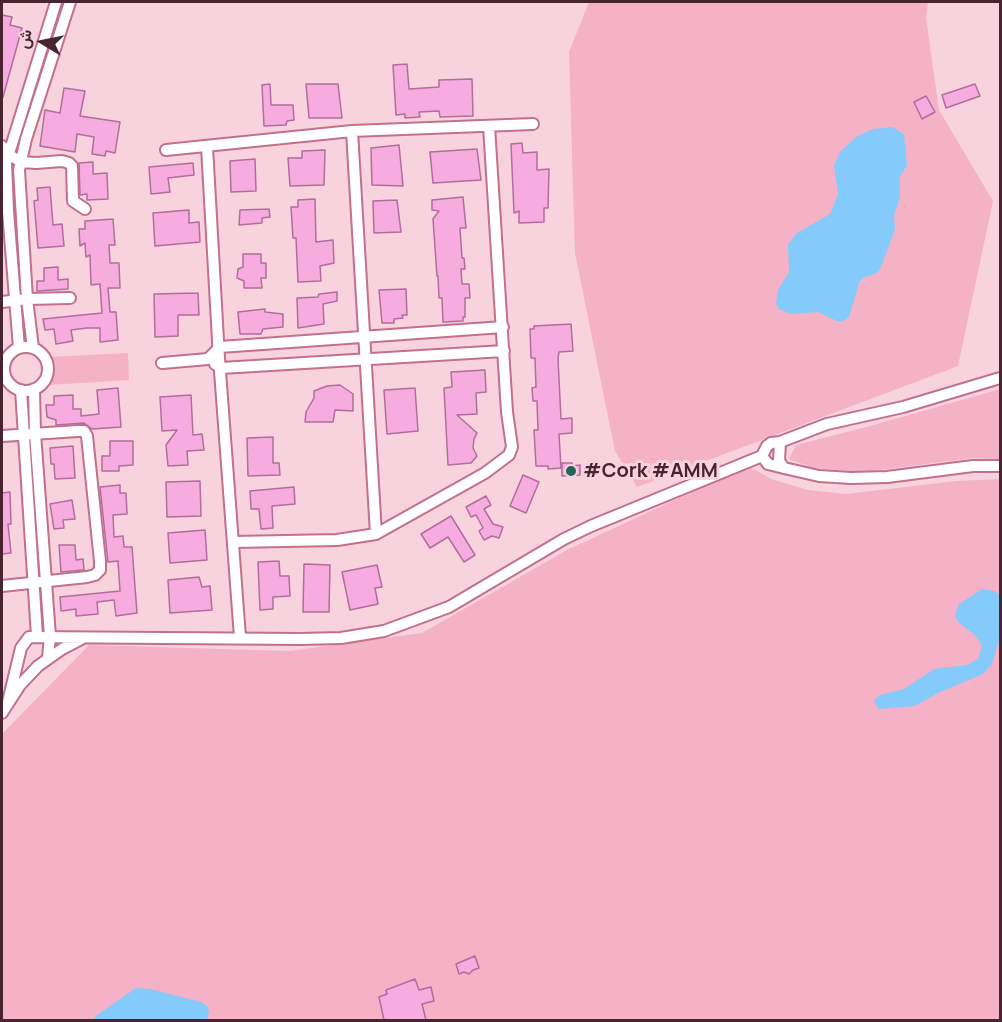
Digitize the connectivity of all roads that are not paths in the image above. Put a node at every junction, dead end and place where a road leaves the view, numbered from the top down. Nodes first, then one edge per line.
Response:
1 (56, 2) edge
2 (70, 2) edge
3 (533, 124) dead end
4 (489, 126) junction
5 (352, 131) junction
6 (207, 147) junction
7 (5, 150) edge
8 (166, 150) dead end
9 (21, 162) junction
10 (85, 209) dead end
11 (70, 298) dead end
12 (27, 299) junction
13 (14, 301) junction
14 (2, 302) edge
15 (503, 327) junction
16 (364, 337) junction
17 (220, 347) junction
18 (19, 348) junction
19 (33, 348) junction
20 (504, 351) junction
21 (208, 359) junction
22 (365, 359) junction
23 (162, 363) dead end
24 (221, 368) junction
25 (1000, 378) edge
26 (34, 389) junction
27 (21, 390) junction
28 (30, 434) junction
29 (2, 436) edge
30 (780, 442) junction
31 (762, 456) junction
32 (1000, 466) edge
33 (784, 468) junction
34 (376, 534) junction
35 (234, 542) junction
36 (46, 580) junction
37 (33, 582) junction
38 (2, 586) edge
39 (37, 636) junction
40 (50, 636) junction
41 (84, 637) junction
42 (240, 637) junction
43 (48, 658) junction
44 (8, 702) junction
45 (2, 713) edge

1 - 7 street
2 - 9 street
3 - 4 street
4 - 5 street
4 - 15 street
5 - 6 street
5 - 16 street
6 - 8 street
6 - 17 street
7 - 9 street
7 - 13 street
9 - 10 street
9 - 12 street
11 - 12 street
12 - 13 street
12 - 19 street
13 - 14 street
13 - 18 street
15 - 16 street
15 - 20 street
16 - 17 street
16 - 22 street
17 - 21 street
17 - 24 street
18 - 19 street
18 - 27 street
19 - 26 street
20 - 22 street
20 - 34 street
21 - 23 street
21 - 24 street
22 - 24 street
22 - 34 street
24 - 35 street
25 - 30 street
26 - 27 street
26 - 28 street
27 - 28 street
28 - 29 street
28 - 36 street
28 - 36 street
28 - 37 street
30 - 31 street
30 - 33 street
31 - 33 street
31 - 42 street
32 - 33 street
34 - 35 street
35 - 42 street
36 - 37 street
36 - 40 street
37 - 38 street
37 - 39 street
39 - 40 street
39 - 44 street
40 - 41 street
40 - 43 street
41 - 42 street
41 - 43 street
43 - 44 street
44 - 45 street

